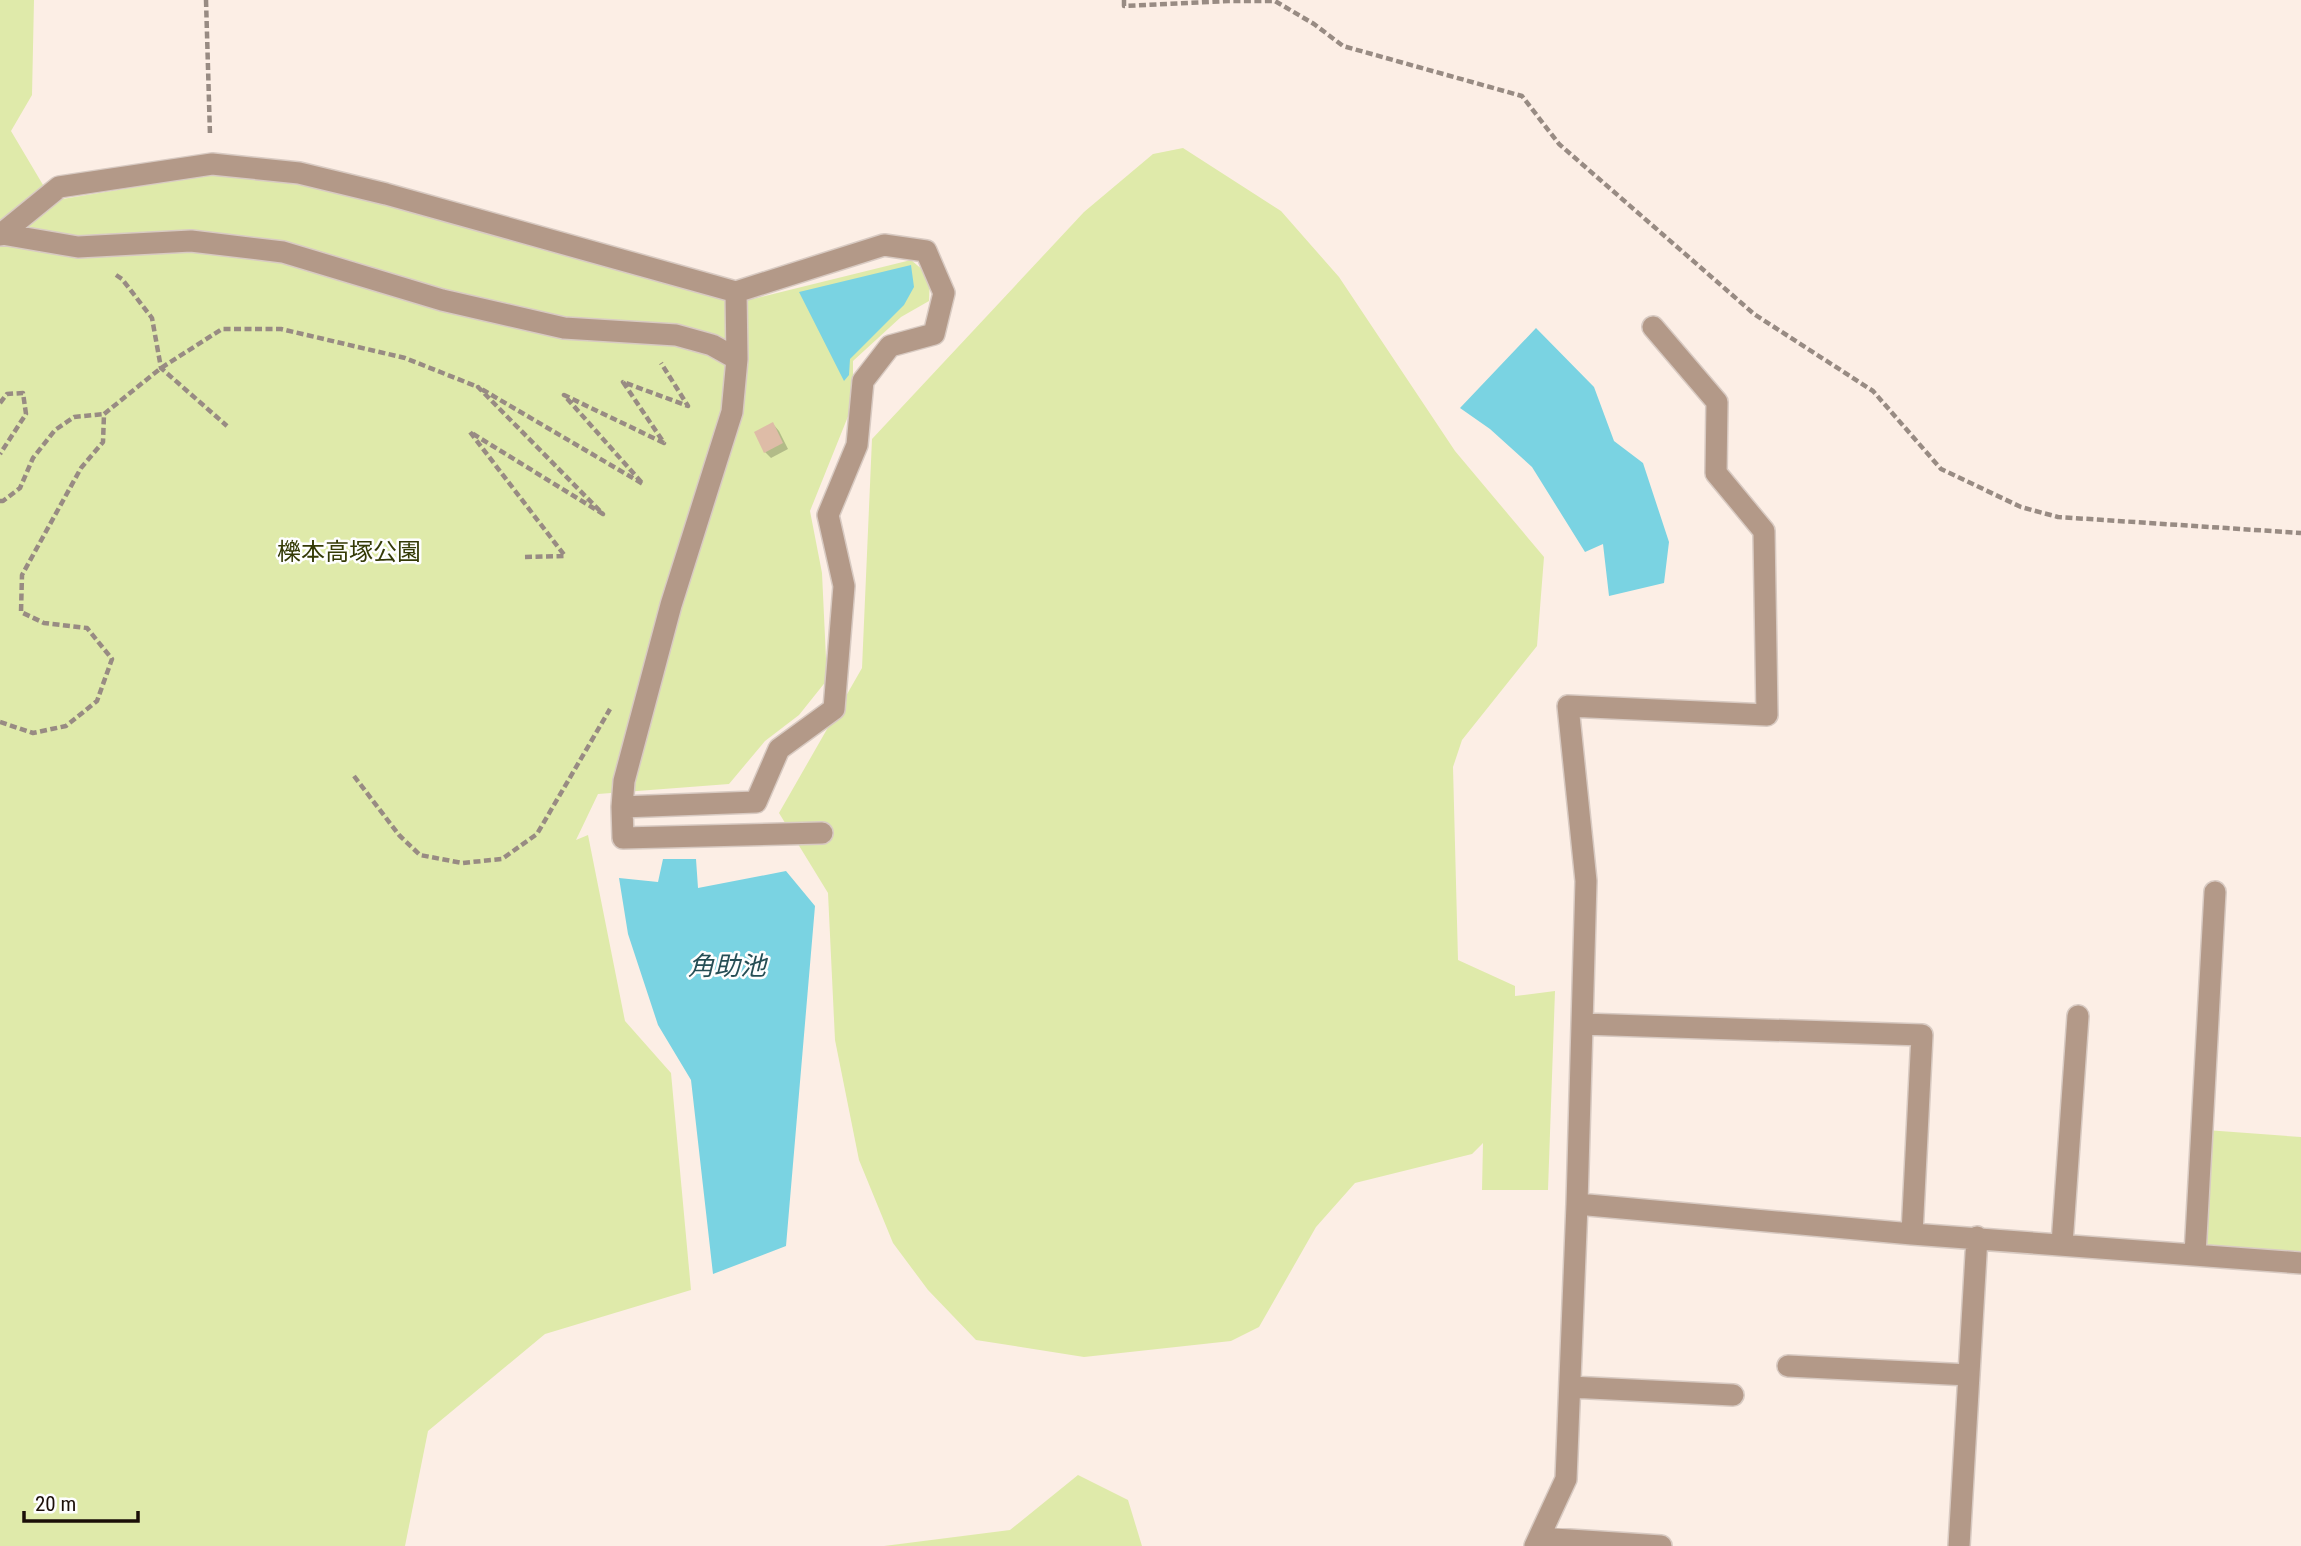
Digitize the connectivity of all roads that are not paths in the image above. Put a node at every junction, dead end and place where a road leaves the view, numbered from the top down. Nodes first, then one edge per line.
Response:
1 (1, 234) edge
2 (736, 292) junction
3 (1653, 327) dead end
4 (737, 359) junction
5 (622, 807) junction
6 (822, 832) dead end
7 (2216, 892) dead end
8 (2078, 1016) dead end
9 (1582, 1024) junction
10 (1577, 1204) junction
11 (1912, 1234) junction
12 (1977, 1237) junction
13 (2062, 1244) junction
14 (2195, 1255) junction
15 (2301, 1263) edge
16 (1788, 1366) dead end
17 (1969, 1375) junction
18 (1570, 1387) junction
19 (1733, 1395) dead end
20 (1537, 1542) edge
21 (1661, 1546) edge
22 (1959, 1546) edge

1 - 2 street
1 - 4 street
2 - 4 street
2 - 5 street
3 - 9 street
4 - 5 street
5 - 6 street
7 - 14 street
8 - 13 street
9 - 10 street
9 - 11 street
10 - 11 street
10 - 18 street
11 - 12 street
12 - 13 street
12 - 17 street
13 - 14 street
14 - 15 street
16 - 17 street
17 - 22 street
18 - 19 street
18 - 20 street
20 - 21 street

